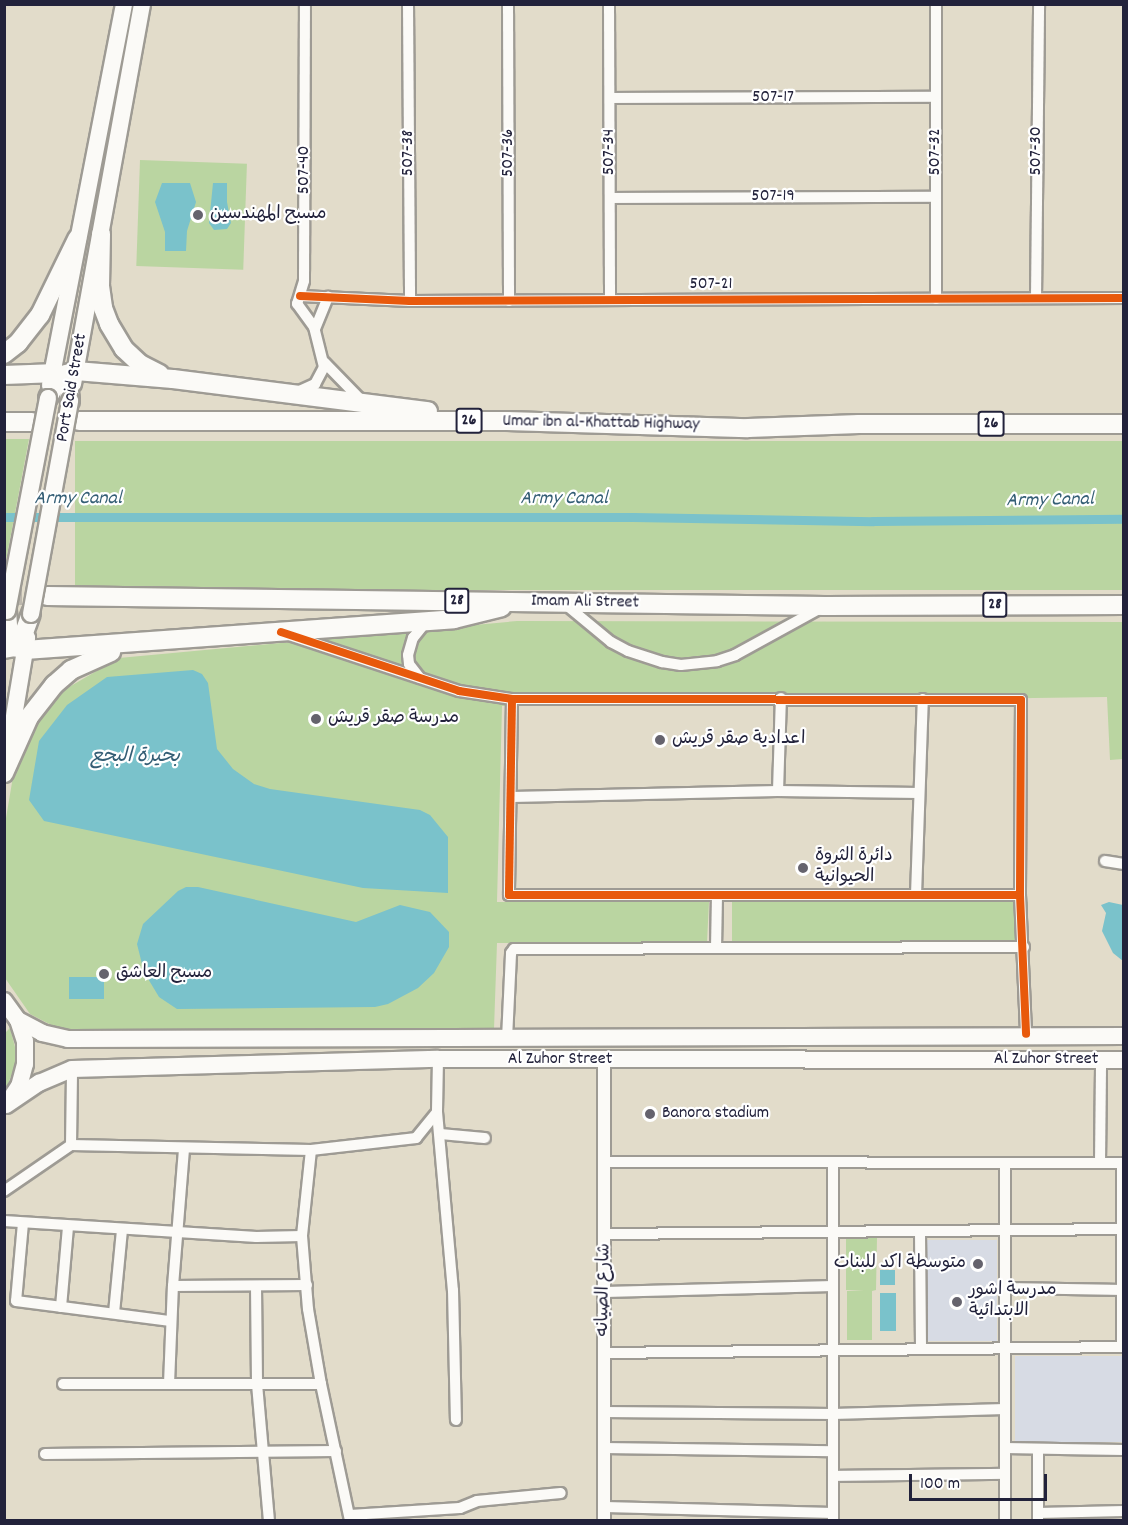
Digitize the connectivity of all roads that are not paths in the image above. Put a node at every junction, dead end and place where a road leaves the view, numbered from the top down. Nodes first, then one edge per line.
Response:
1 (124, 4) edge
2 (142, 4) edge
3 (305, 4) edge
4 (408, 4) edge
5 (508, 4) edge
6 (609, 4) edge
7 (936, 4) edge
8 (1038, 4) edge
9 (936, 97) junction
10 (610, 98) junction
11 (936, 197) junction
12 (610, 198) junction
13 (101, 234) junction
14 (77, 239) junction
15 (300, 296) junction
16 (328, 297) junction
17 (1036, 298) junction
18 (1124, 298) edge
19 (936, 299) junction
20 (610, 300) junction
21 (410, 301) junction
22 (509, 301) junction
23 (315, 329) junction
24 (4, 354) edge
25 (324, 362) junction
26 (4, 375) edge
27 (173, 379) junction
28 (61, 380) junction
29 (292, 394) junction
30 (70, 401) joint
31 (364, 404) junction
32 (79, 421) dead end
33 (507, 421) junction
34 (4, 422) edge
35 (32, 422) dead end
36 (1124, 424) edge
37 (47, 596) tunnel mouth
38 (523, 602) junction
39 (563, 602) junction
40 (1124, 605) edge
41 (825, 606) junction
42 (31, 614) joint
43 (427, 621) junction
44 (281, 632) junction
45 (14, 638) edge
46 (135, 644) junction
47 (420, 679) junction
48 (781, 698) junction
49 (512, 699) junction
50 (923, 699) junction
51 (4, 772) edge
52 (778, 791) junction
53 (919, 793) junction
54 (512, 797) junction
55 (1105, 861) dead end
56 (1124, 864) edge
57 (717, 895) junction
58 (916, 895) junction
59 (1020, 895) junction
60 (1024, 947) junction
61 (716, 948) junction
62 (4, 1001) edge
63 (18, 1020) junction
64 (1026, 1034) junction
65 (1124, 1036) edge
66 (507, 1039) junction
67 (438, 1059) junction
68 (506, 1060) junction
69 (604, 1060) junction
70 (1101, 1060) junction
71 (1124, 1060) edge
72 (72, 1069) junction
73 (5, 1106) edge
74 (437, 1112) junction
75 (440, 1134) junction
76 (485, 1138) dead end
77 (71, 1145) junction
78 (184, 1149) junction
79 (312, 1150) junction
80 (604, 1162) junction
81 (832, 1163) junction
82 (1005, 1163) junction
83 (1100, 1163) junction
84 (1123, 1163) edge
85 (4, 1191) edge
86 (4, 1221) edge
87 (23, 1224) junction
88 (68, 1227) junction
89 (1122, 1229) edge
90 (122, 1230) junction
91 (179, 1232) junction
92 (833, 1232) junction
93 (920, 1232) junction
94 (1005, 1232) junction
95 (606, 1234) junction
96 (302, 1236) junction
97 (307, 1285) junction
98 (173, 1286) junction
99 (256, 1286) junction
100 (833, 1286) junction
101 (1005, 1288) junction
102 (1123, 1290) edge
103 (605, 1292) junction
104 (61, 1307) junction
105 (114, 1313) junction
106 (171, 1321) junction
107 (1123, 1347) edge
108 (1005, 1348) junction
109 (921, 1349) junction
110 (833, 1350) junction
111 (604, 1353) junction
112 (63, 1384) dead end
113 (169, 1384) junction
114 (257, 1384) junction
115 (321, 1384) junction
116 (1005, 1409) junction
117 (604, 1412) junction
118 (833, 1414) junction
119 (456, 1420) dead end
120 (604, 1448) junction
121 (1005, 1448) junction
122 (1038, 1449) junction
123 (1124, 1450) edge
124 (336, 1451) junction
125 (833, 1451) junction
126 (263, 1452) junction
127 (45, 1454) dead end
128 (1005, 1474) junction
129 (833, 1476) junction
130 (561, 1493) dead end
131 (605, 1507) junction
132 (1124, 1511) edge
133 (398, 1517) edge
134 (833, 1517) edge
135 (1038, 1517) edge
136 (350, 1518) edge
137 (269, 1521) edge
138 (604, 1521) edge
139 (1005, 1521) edge

1 - 14 main road, Port Said Street
2 - 13 main road, Port Said Street
3 - 15 street, 507-40
4 - 21 street, 507-38
5 - 22 street, 507-36
6 - 10 street, 507-34
7 - 9 street, 507-32
8 - 17 street, 507-30
9 - 10 street, 507-17
9 - 11 street, 507-32
10 - 12 street, 507-34
11 - 12 street, 507-19
11 - 19 street, 507-32
12 - 20 street, 507-34
13 - 27 highway
13 - 28 main road, Port Said Street
14 - 24 highway
14 - 28 main road, Port Said Street
15 - 16 street, 507-21
15 - 23 street, 507-40
16 - 21 street, 507-21
16 - 23 street
17 - 18 street, 507-21
17 - 19 street, 507-21
19 - 20 street, 507-21
20 - 22 street, 507-21
21 - 22 street, 507-21
23 - 25 street, 507-40
25 - 29 street
25 - 31 street, 507-40
26 - 28 highway
27 - 28 highway
27 - 29 highway
28 - 30 highway
28 - 45 main road, Port Said Street, bridge
29 - 31 highway
30 - 42 main road, Port Said Street, bridge
31 - 33 highway
32 - 33 highway, Umar ibn al-Khattab Highway / 26
33 - 36 highway, Umar ibn al-Khattab Highway / 26
34 - 35 highway
37 - 38 highway, Imam Ali Street / 28
38 - 39 highway, Imam Ali Street / 28
38 - 43 highway
39 - 41 highway, Imam Ali Street / 28
39 - 41 street
40 - 41 highway, Imam Ali Street / 28
42 - 45 highway
43 - 44 highway
43 - 47 street
44 - 46 highway
44 - 47 street
45 - 46 highway
45 - 51 main road, Port Said Street
46 - 51 highway
47 - 49 street
48 - 49 street
48 - 50 street
48 - 52 street
49 - 54 street
50 - 53 street
50 - 59 street
52 - 53 street
52 - 54 street
53 - 58 street
54 - 57 street
55 - 56 street
57 - 58 street
57 - 61 street
58 - 59 street
59 - 60 street
60 - 61 street
60 - 64 street
61 - 66 street
62 - 63 main road
63 - 66 main road, Al Zuhor Street
63 - 73 main road
64 - 65 main road, Al Zuhor Street
64 - 66 main road, Al Zuhor Street
66 - 68 main road
67 - 68 main road, Al Zuhor Street
67 - 72 main road, Al Zuhor Street
67 - 74 street
68 - 69 main road, Al Zuhor Street
69 - 70 main road, Al Zuhor Street
69 - 80 street, شارع الصيانه
70 - 71 main road, Al Zuhor Street
70 - 83 street
72 - 73 main road, Al Zuhor Street
72 - 77 street
74 - 75 street
74 - 79 street
75 - 76 street
75 - 119 street
77 - 78 street
77 - 85 street
78 - 79 street
78 - 91 street
79 - 96 street
80 - 81 street
80 - 95 street, شارع الصيانه
81 - 82 street
81 - 92 street
82 - 83 street
82 - 94 street
83 - 84 street
84 - 89 street
86 - 87 street
87 - 88 street
87 - 104 street
88 - 90 street
88 - 104 street
89 - 94 street
89 - 102 street
90 - 91 street
90 - 105 street
91 - 96 street
91 - 98 street
92 - 93 street
92 - 95 street
92 - 100 street
93 - 94 street
93 - 109 street
94 - 101 street
95 - 103 street, شارع الصيانه
96 - 97 street
97 - 99 street
97 - 115 street
98 - 99 street
98 - 106 street
99 - 114 street
100 - 103 street
100 - 110 street
101 - 102 street
101 - 108 street
102 - 107 street
103 - 111 street, شارع الصيانه
104 - 105 street
105 - 106 street
106 - 113 street
107 - 108 street
108 - 109 street
108 - 116 street
109 - 110 street
110 - 111 street
110 - 118 street
111 - 117 street, شارع الصيانه
112 - 113 street
113 - 114 street
114 - 115 street
114 - 126 street
115 - 124 street
116 - 118 street
116 - 121 street
117 - 118 street
117 - 120 street, شارع الصيانه
118 - 125 street
120 - 125 street
120 - 131 street, شارع الصيانه
121 - 122 street
121 - 128 street
122 - 123 street
122 - 135 street
124 - 126 street
124 - 136 street
125 - 129 street
126 - 127 street
126 - 137 street
128 - 129 street
128 - 139 street
129 - 134 street
130 - 133 street
131 - 134 street
131 - 138 street, شارع الصيانه
132 - 135 street
133 - 136 street

